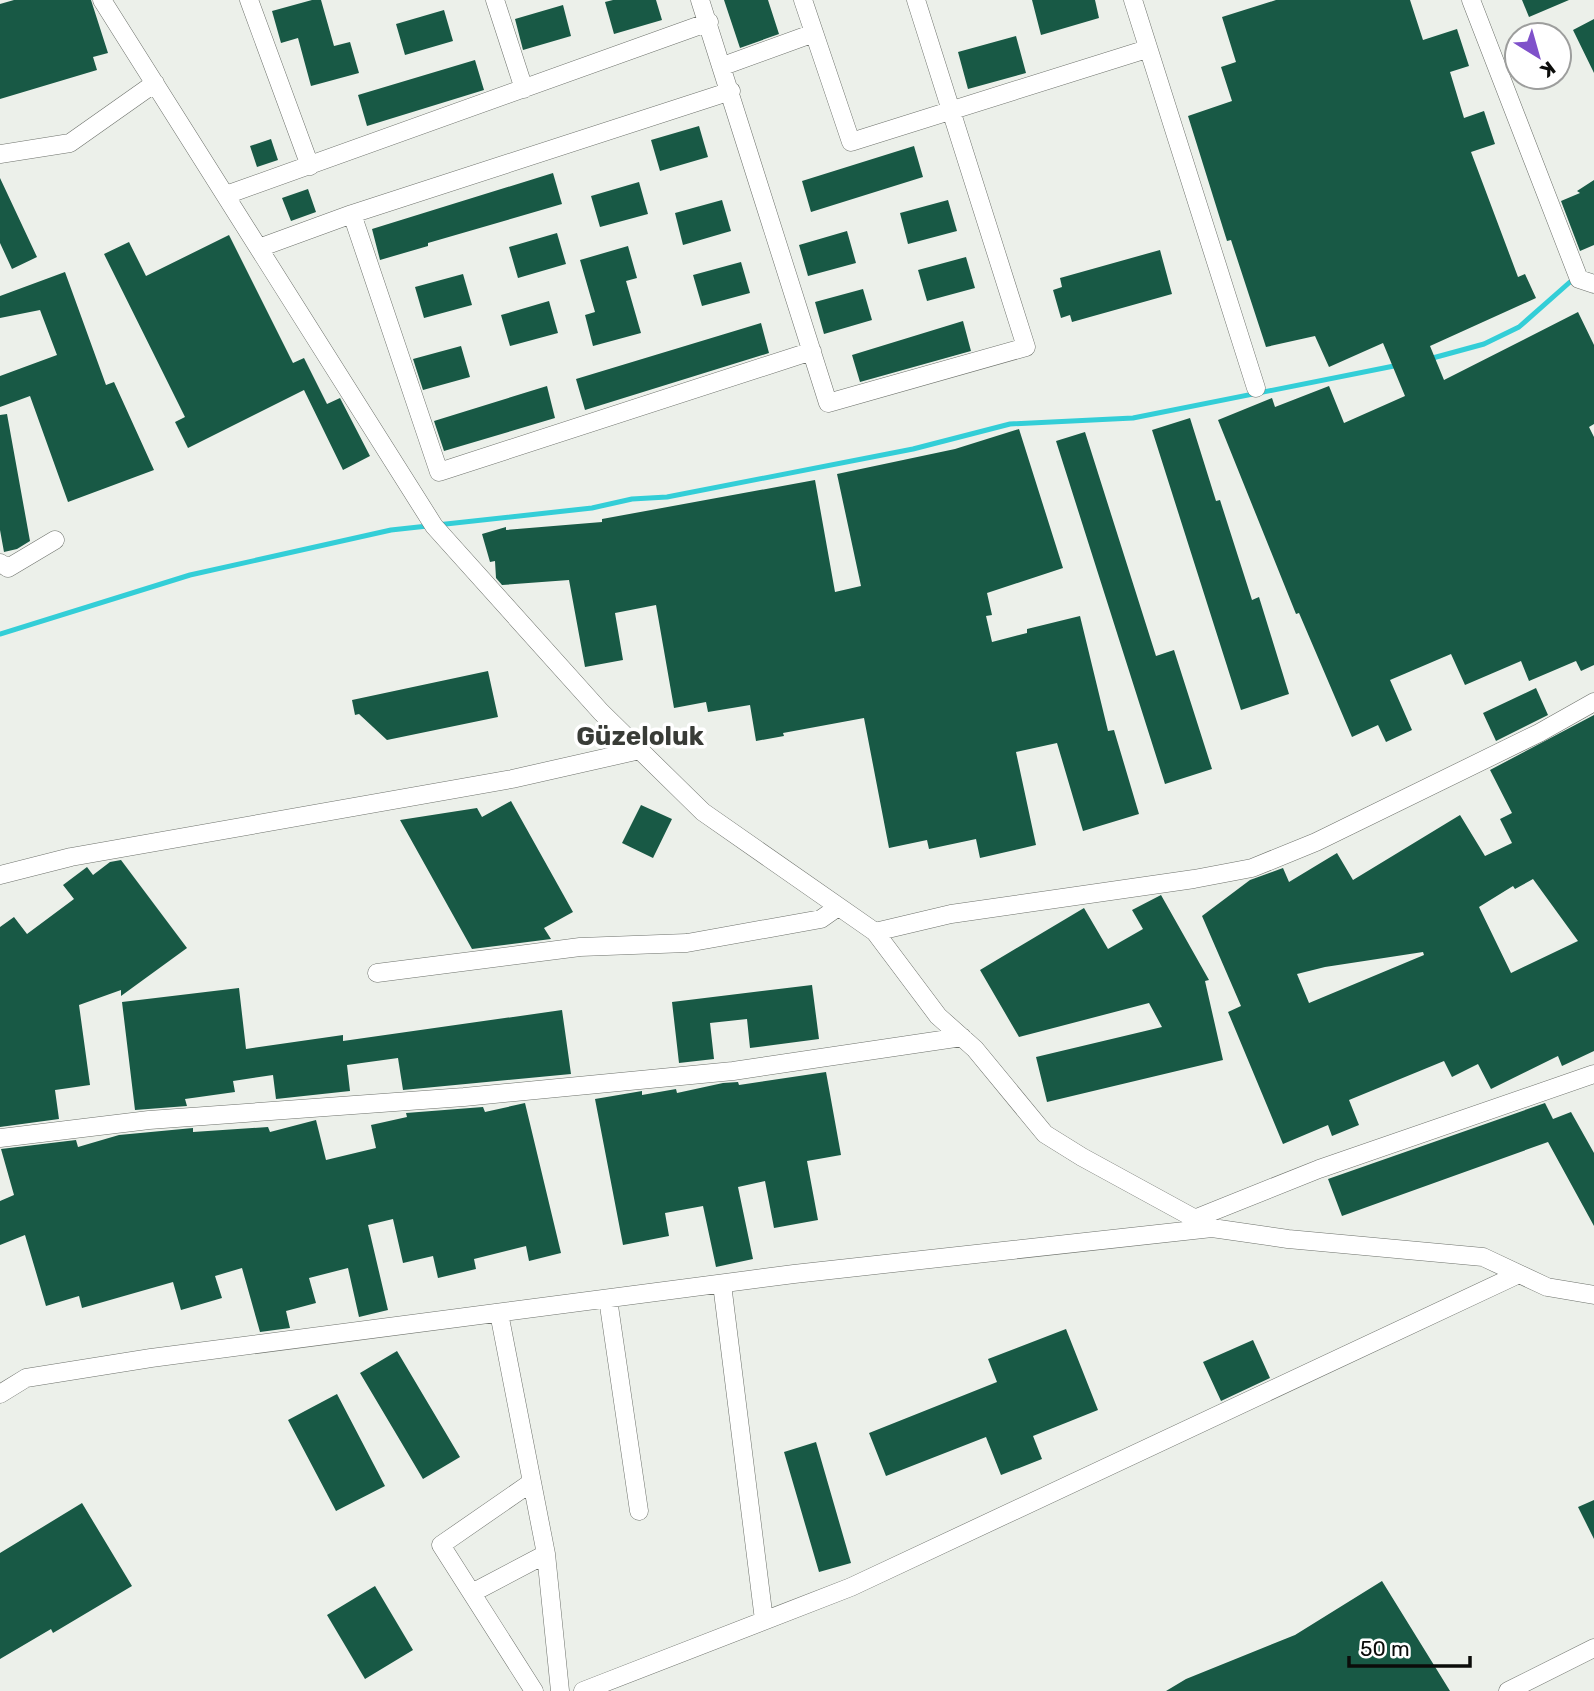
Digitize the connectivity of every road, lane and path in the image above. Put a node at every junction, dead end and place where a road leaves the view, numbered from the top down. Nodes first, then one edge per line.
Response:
1 (102, 0) edge
2 (249, 0) edge
3 (495, 0) edge
4 (701, 0) edge
5 (803, 0) edge
6 (916, 0) edge
7 (1133, 0) edge
8 (1471, 0) edge
9 (709, 22) junction
10 (814, 33) junction
11 (1147, 49) junction
12 (723, 66) junction
13 (155, 83) junction
14 (524, 89) junction
15 (731, 91) junction
16 (951, 110) junction
17 (0, 154) edge
18 (310, 166) junction
19 (226, 195) junction
20 (352, 214) junction
21 (260, 247) junction
22 (1587, 281) edge
23 (812, 351) junction
24 (1256, 388) dead end
25 (55, 540) dead end
26 (0, 563) edge
27 (1594, 702) edge
28 (640, 750) junction
29 (0, 875) edge
30 (838, 907) junction
31 (875, 932) junction
32 (377, 973) dead end
33 (962, 1037) junction
34 (1594, 1074) edge
35 (0, 1138) edge
36 (1194, 1219) junction
37 (1212, 1228) junction
38 (1519, 1273) junction
39 (722, 1284) junction
40 (1594, 1295) edge
41 (608, 1299) junction
42 (499, 1314) junction
43 (0, 1394) edge
44 (532, 1482) junction
45 (639, 1511) dead end
46 (546, 1554) junction
47 (472, 1593) junction
48 (764, 1620) junction
49 (1594, 1648) edge
50 (534, 1691) edge
51 (560, 1691) edge
52 (583, 1691) edge
53 (1508, 1691) edge

1 - 13 street
2 - 18 street
3 - 14 street
4 - 9 street
5 - 10 street
6 - 16 street
7 - 11 street
8 - 22 street
9 - 12 street
9 - 14 street
10 - 12 street
10 - 16 street
11 - 16 street
11 - 24 street
12 - 15 street
13 - 17 street
13 - 19 street
14 - 18 street
15 - 20 street
15 - 23 street
16 - 23 street
18 - 19 street
19 - 21 street
20 - 21 street
20 - 23 street
21 - 28 street
25 - 26 street
27 - 31 street
28 - 29 street
28 - 30 street
30 - 31 street
30 - 32 street
31 - 33 street
33 - 35 street
33 - 36 street
34 - 36 street
36 - 37 street
37 - 38 street
37 - 39 street
38 - 40 street
38 - 48 street
39 - 41 street
39 - 48 street
41 - 42 street
41 - 45 street
42 - 43 street
42 - 44 street
44 - 46 street
44 - 47 street
46 - 47 street
46 - 51 street
47 - 50 street
48 - 52 street
49 - 53 street

